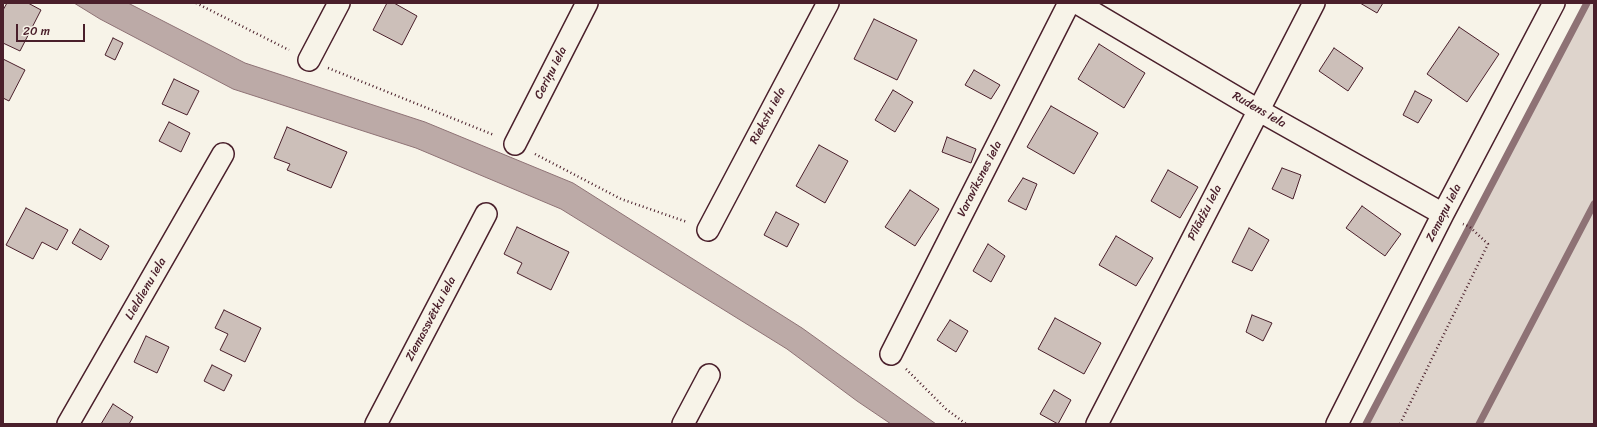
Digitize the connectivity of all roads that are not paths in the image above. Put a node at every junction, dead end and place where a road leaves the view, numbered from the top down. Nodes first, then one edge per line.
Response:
1 (339, 3) edge
2 (586, 3) edge
3 (828, 3) edge
4 (1069, 3) edge
5 (1077, 3) edge
6 (1314, 3) edge
7 (1554, 3) edge
8 (309, 60) road end
9 (1258, 110) junction
10 (515, 144) road end
11 (223, 154) dead end
12 (486, 214) dead end
13 (1443, 214) junction
14 (708, 230) road end
15 (891, 354) road end
16 (709, 375) dead end
17 (68, 424) edge
18 (376, 424) edge
19 (683, 424) edge
20 (1097, 424) edge
21 (1337, 424) edge

1 - 8 street
2 - 10 street, Ceriņu iela
3 - 14 street, Riekstu iela
4 - 15 street, Varavīksnes iela
5 - 9 street, Rudens iela
6 - 9 street, Pīlādžu iela
7 - 13 street, Zemeņu iela
9 - 13 street, Rudens iela
9 - 20 street, Pīlādžu iela
11 - 17 street, Lieldienu iela
12 - 18 street, Ziemassvētku iela
13 - 21 street, Zemeņu iela
16 - 19 street

